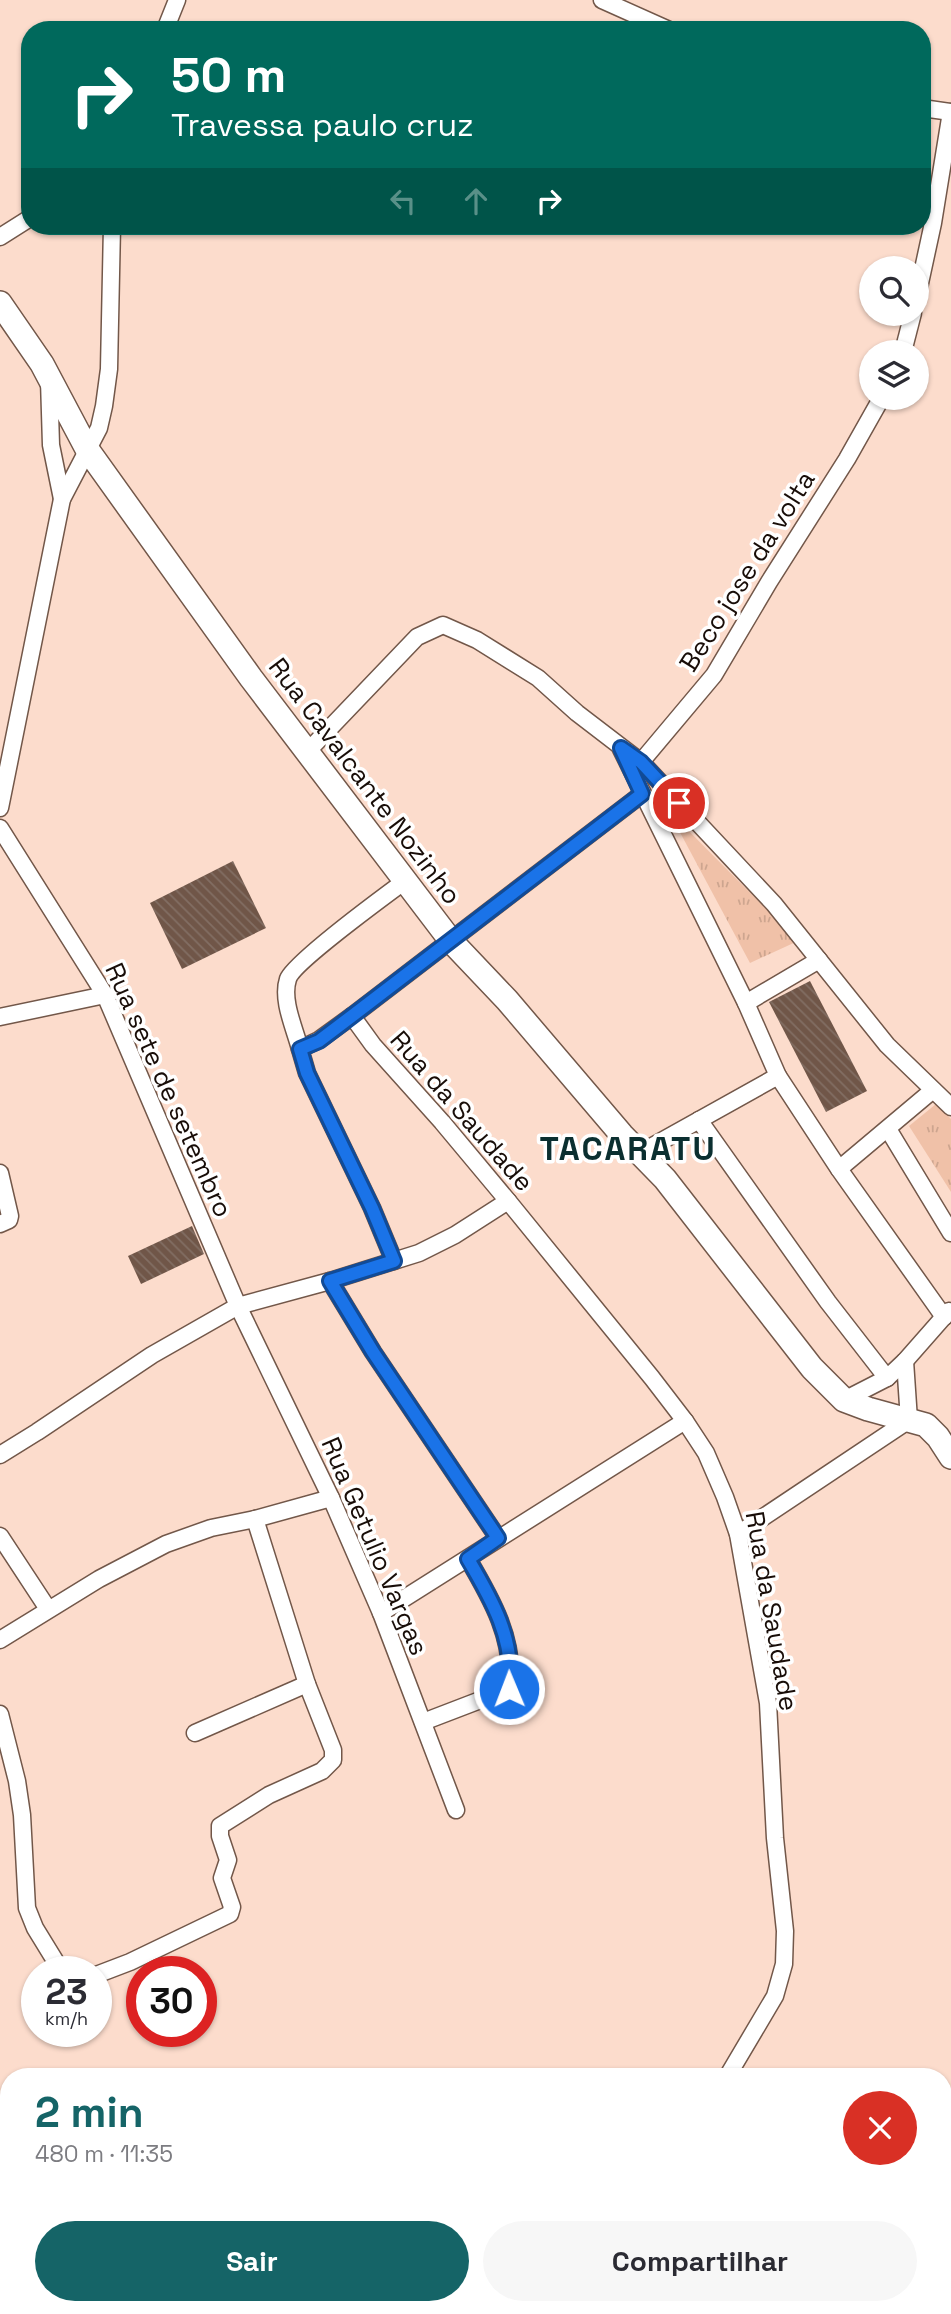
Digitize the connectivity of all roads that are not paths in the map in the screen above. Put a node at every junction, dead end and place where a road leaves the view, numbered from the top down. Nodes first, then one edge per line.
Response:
1 (177, 0) edge
2 (602, 0) edge
3 (169, 21) edge
4 (649, 21) edge
5 (931, 109) edge
6 (951, 112) edge
7 (21, 224) edge
8 (931, 232) edge
9 (112, 235) edge
10 (930, 235) edge
11 (0, 237) edge
12 (926, 256) edge
13 (0, 303) edge
14 (49, 380) junction
15 (875, 410) edge
16 (87, 449) junction
17 (62, 499) junction
18 (621, 748) junction
19 (307, 752) junction
20 (641, 762) junction
21 (642, 794) junction
22 (0, 808) edge
23 (0, 828) edge
24 (405, 881) junction
25 (451, 941) junction
26 (819, 960) junction
27 (105, 995) junction
28 (746, 1003) junction
29 (352, 1016) junction
30 (0, 1017) edge
31 (300, 1049) junction
32 (778, 1076) junction
33 (933, 1090) junction
34 (951, 1107) edge
35 (698, 1120) junction
36 (888, 1129) junction
37 (640, 1153) junction
38 (839, 1169) junction
39 (0, 1173) edge
40 (4, 1195) edge
41 (508, 1201) junction
42 (0, 1224) edge
43 (951, 1233) edge
44 (394, 1261) junction
45 (330, 1281) junction
46 (238, 1306) junction
47 (947, 1313) edge
48 (905, 1361) junction
49 (887, 1378) junction
50 (845, 1400) junction
51 (909, 1420) junction
52 (685, 1421) junction
53 (945, 1434) edge
54 (0, 1455) edge
55 (951, 1457) edge
56 (331, 1498) junction
57 (255, 1519) junction
58 (738, 1534) junction
59 (0, 1536) edge
60 (498, 1538) junction
61 (468, 1559) junction
62 (48, 1609) junction
63 (381, 1614) junction
64 (0, 1640) edge
65 (307, 1684) junction
66 (0, 1714) edge
67 (423, 1722) junction
68 (195, 1733) dead end
69 (456, 1810) dead end
70 (52, 1956) edge
71 (112, 1969) edge
72 (732, 2068) edge

1 - 3 street
2 - 4 street
5 - 6 street
6 - 8 street
7 - 11 street
9 - 16 street
10 - 12 street
13 - 14 main road, Rua Cavalcante Nozinho
14 - 16 main road, Rua Cavalcante Nozinho
14 - 17 street
15 - 20 street, Beco jose da volta
16 - 17 street
16 - 19 main road, Rua Cavalcante Nozinho
17 - 22 street
18 - 19 street
18 - 20 street
18 - 21 street
19 - 24 main road, Rua Cavalcante Nozinho
20 - 26 street
21 - 25 street
21 - 28 street
23 - 27 street, Rua sete de setembro
24 - 25 main road, Rua Cavalcante Nozinho
24 - 31 street
25 - 29 street
25 - 37 main road, Rua Cavalcante Nozinho
26 - 28 street
26 - 33 street
27 - 30 street
27 - 46 street, Rua sete de setembro
28 - 32 street
29 - 31 street
29 - 41 street, Rua da Saudade
31 - 44 street
32 - 35 street
32 - 38 street
33 - 34 street
33 - 36 street
35 - 37 street
35 - 49 street
36 - 38 street
36 - 43 street
37 - 50 main road, Rua Cavalcante Nozinho
38 - 47 street
39 - 40 street
40 - 42 street
41 - 44 street
41 - 52 street, Rua da Saudade
44 - 45 street
45 - 46 street
45 - 60 street
46 - 54 street
46 - 56 street, Rua Getulio Vargas
47 - 48 street
48 - 49 street
48 - 51 street
49 - 50 street
50 - 51 main road, Rua Cavalcante Nozinho
51 - 53 main road, Rua Cavalcante Nozinho
51 - 58 street
52 - 58 street, Rua da Saudade
52 - 60 street
53 - 55 main road
56 - 57 street
56 - 63 street, Rua Getulio Vargas
57 - 62 street
57 - 65 street
58 - 72 street, Rua da Saudade
59 - 62 street
60 - 61 street
61 - 63 street
61 - 67 street
62 - 64 street
63 - 67 street, Rua Getulio Vargas
65 - 68 street
65 - 71 street
66 - 70 street
67 - 69 street, Rua Getulio Vargas

